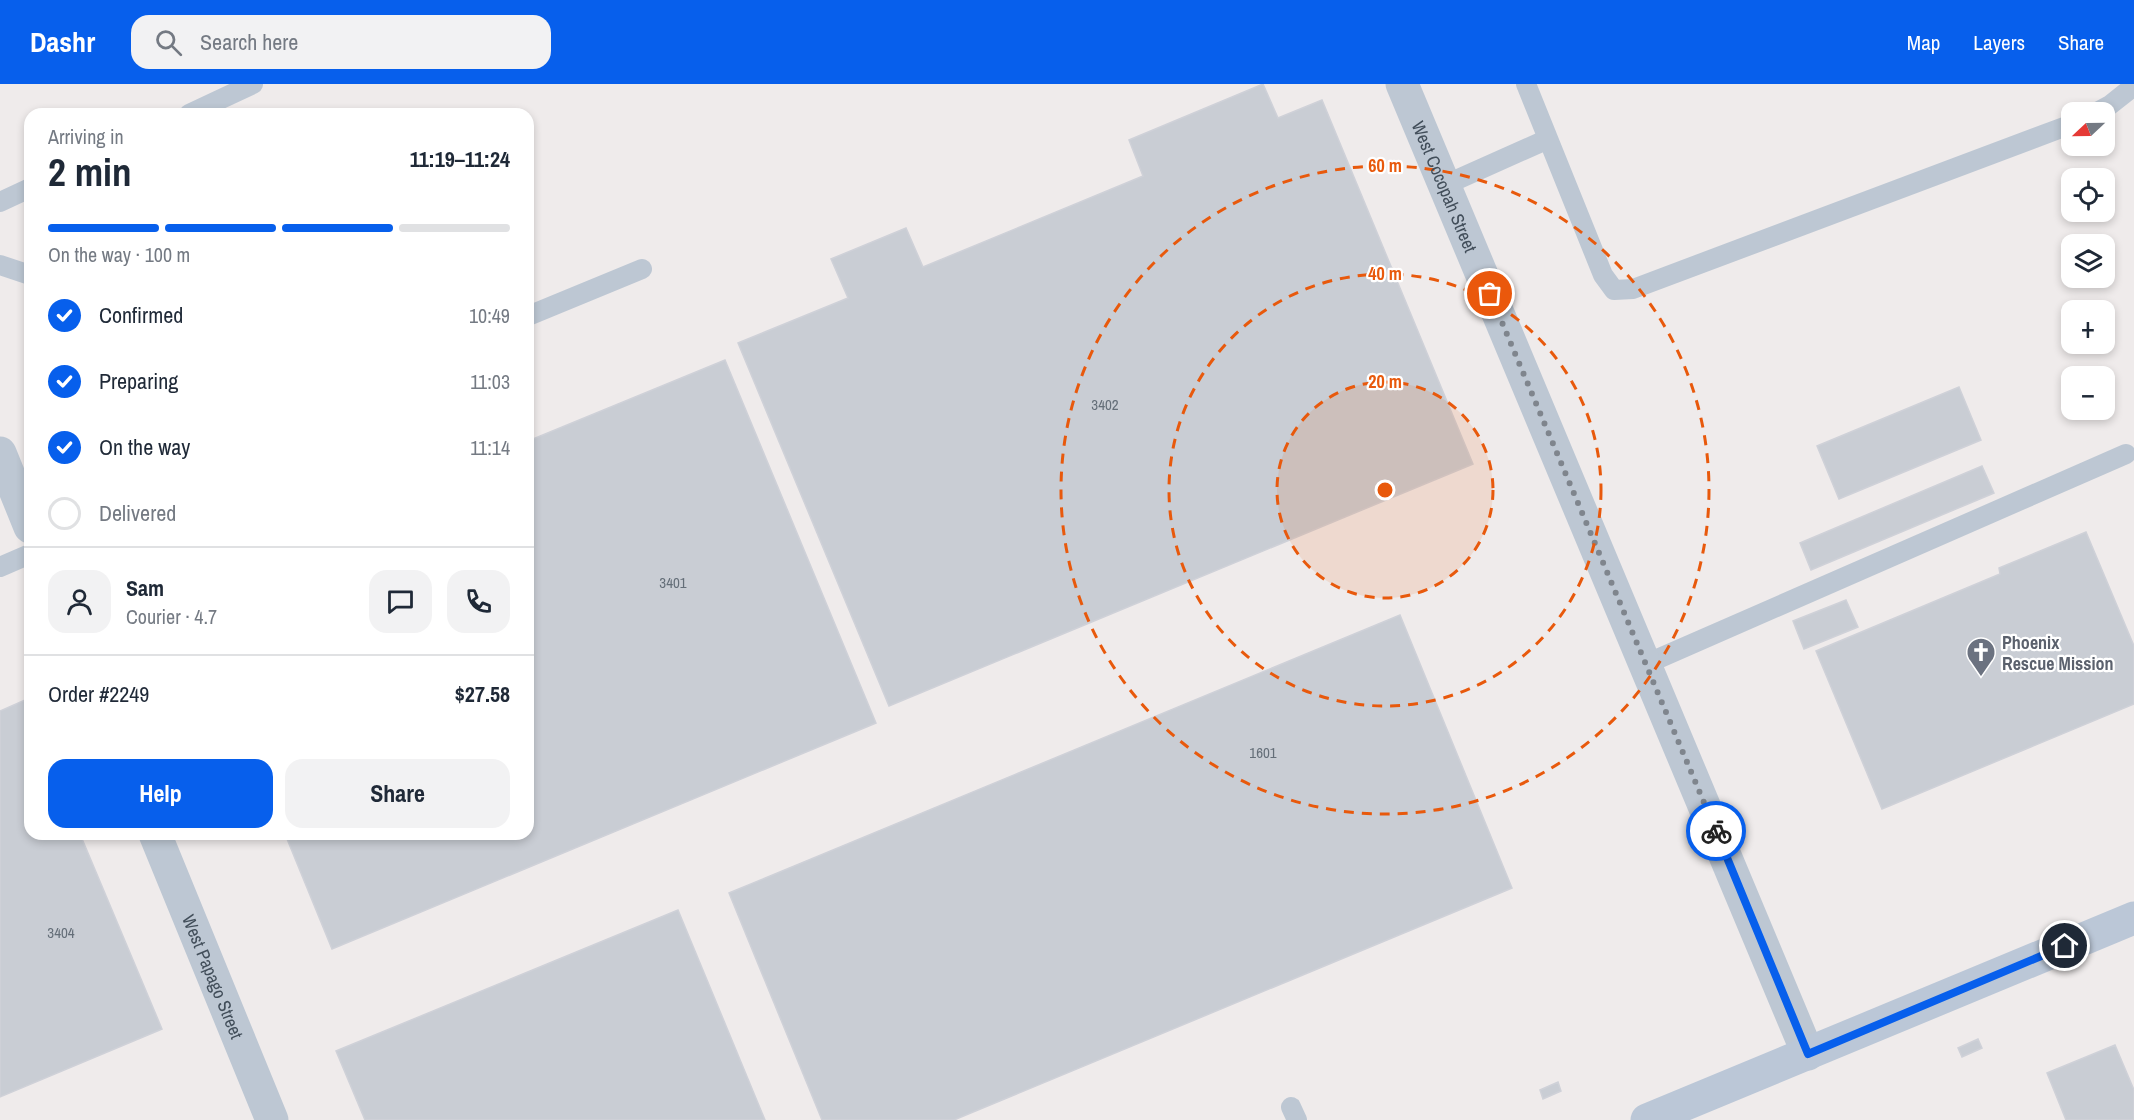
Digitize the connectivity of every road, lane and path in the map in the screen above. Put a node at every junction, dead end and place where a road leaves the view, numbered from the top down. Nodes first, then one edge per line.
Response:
1 (253, 84) edge
2 (1402, 84) edge
3 (1526, 84) edge
4 (2134, 86) edge
5 (2111, 102) edge
6 (202, 108) edge
7 (2061, 128) edge
8 (1548, 140) junction
9 (1444, 185) junction
10 (24, 191) edge
11 (0, 202) edge
12 (0, 265) edge
13 (642, 269) dead end
14 (24, 273) edge
15 (534, 314) edge
16 (0, 453) edge
17 (2126, 454) dead end
18 (24, 512) edge
19 (24, 557) edge
20 (0, 567) edge
21 (1646, 664) junction
22 (157, 840) edge
23 (2132, 924) edge
24 (1808, 1054) junction
25 (272, 1120) edge
26 (1647, 1120) edge

1 - 6 lane
2 - 9 street, West Cocopah Street
3 - 8 lane
4 - 5 lane
7 - 8 lane
8 - 9 lane
9 - 21 street, West Cocopah Street
10 - 11 lane
12 - 14 lane
13 - 15 lane
16 - 18 street
17 - 21 lane
19 - 20 lane
21 - 24 street, West Cocopah Street
22 - 25 street, West Papago Street
23 - 24 main road
24 - 26 main road

